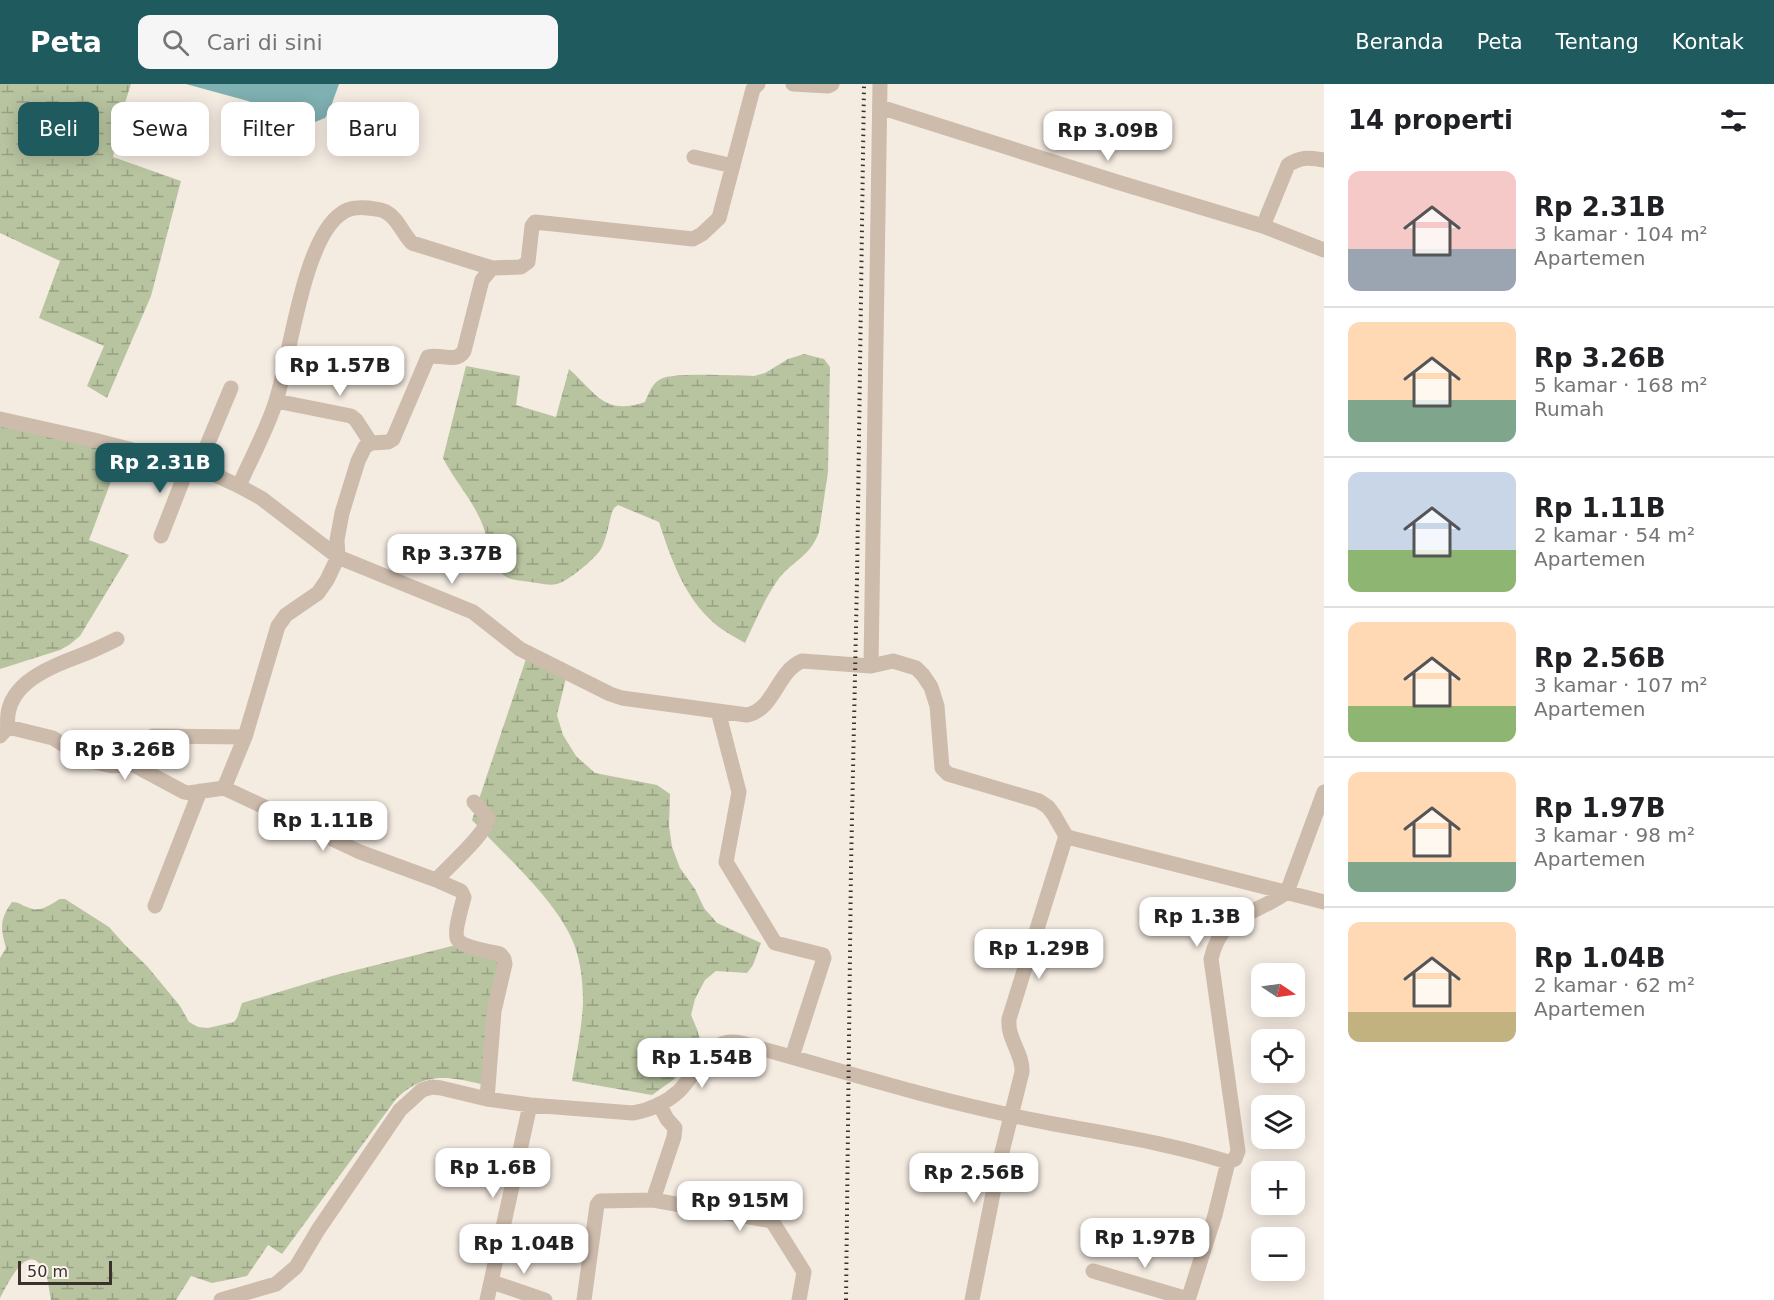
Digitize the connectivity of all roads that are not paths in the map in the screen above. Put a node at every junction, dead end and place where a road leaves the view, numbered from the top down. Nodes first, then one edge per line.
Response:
1 (758, 84) edge
2 (793, 84) edge
3 (832, 84) edge
4 (880, 84) edge
5 (880, 107) junction
6 (694, 157) dead end
7 (1324, 160) edge
8 (734, 166) junction
9 (1263, 226) junction
10 (1324, 250) edge
11 (492, 268) junction
12 (231, 388) dead end
13 (276, 401) junction
14 (0, 418) edge
15 (370, 443) junction
16 (194, 465) junction
17 (239, 486) junction
18 (161, 536) dead end
19 (338, 557) junction
20 (117, 639) dead end
21 (871, 666) junction
22 (718, 711) junction
23 (4, 732) edge
24 (245, 737) junction
25 (128, 762) junction
26 (224, 788) junction
27 (200, 791) junction
28 (1324, 792) edge
29 (474, 802) dead end
30 (1066, 836) junction
31 (436, 879) junction
32 (1287, 892) junction
33 (1324, 902) edge
34 (155, 906) dead end
35 (792, 1057) junction
36 (487, 1099) junction
37 (659, 1104) junction
38 (530, 1105) junction
39 (1011, 1116) junction
40 (1228, 1162) junction
41 (653, 1200) junction
42 (1093, 1271) dead end
43 (492, 1282) junction
44 (221, 1300) edge
45 (487, 1300) edge
46 (545, 1300) edge
47 (584, 1300) edge
48 (799, 1300) edge
49 (972, 1300) edge
50 (1188, 1300) edge

1 - 8 street
2 - 3 street
4 - 5 street
5 - 9 street
5 - 21 street
6 - 8 street
7 - 9 street
8 - 11 street
9 - 10 street
11 - 13 street
11 - 15 street
12 - 16 street
13 - 15 street
13 - 17 street
14 - 16 street
15 - 19 street
16 - 17 street
16 - 18 street
17 - 19 street
19 - 22 street
19 - 24 street
20 - 23 street
21 - 22 street
21 - 30 street
22 - 35 street
23 - 25 street
24 - 25 street
24 - 26 street
25 - 27 street
26 - 27 street
26 - 31 street
27 - 34 street
28 - 32 street
29 - 31 street
30 - 32 street
30 - 39 street
31 - 36 street
32 - 33 street
32 - 40 street
35 - 37 street
35 - 39 street
36 - 38 street
36 - 44 street
37 - 38 street
37 - 41 street
38 - 43 street
39 - 40 street
39 - 49 street
40 - 50 street
41 - 47 street
41 - 48 street
42 - 50 street
43 - 45 street
43 - 46 street

